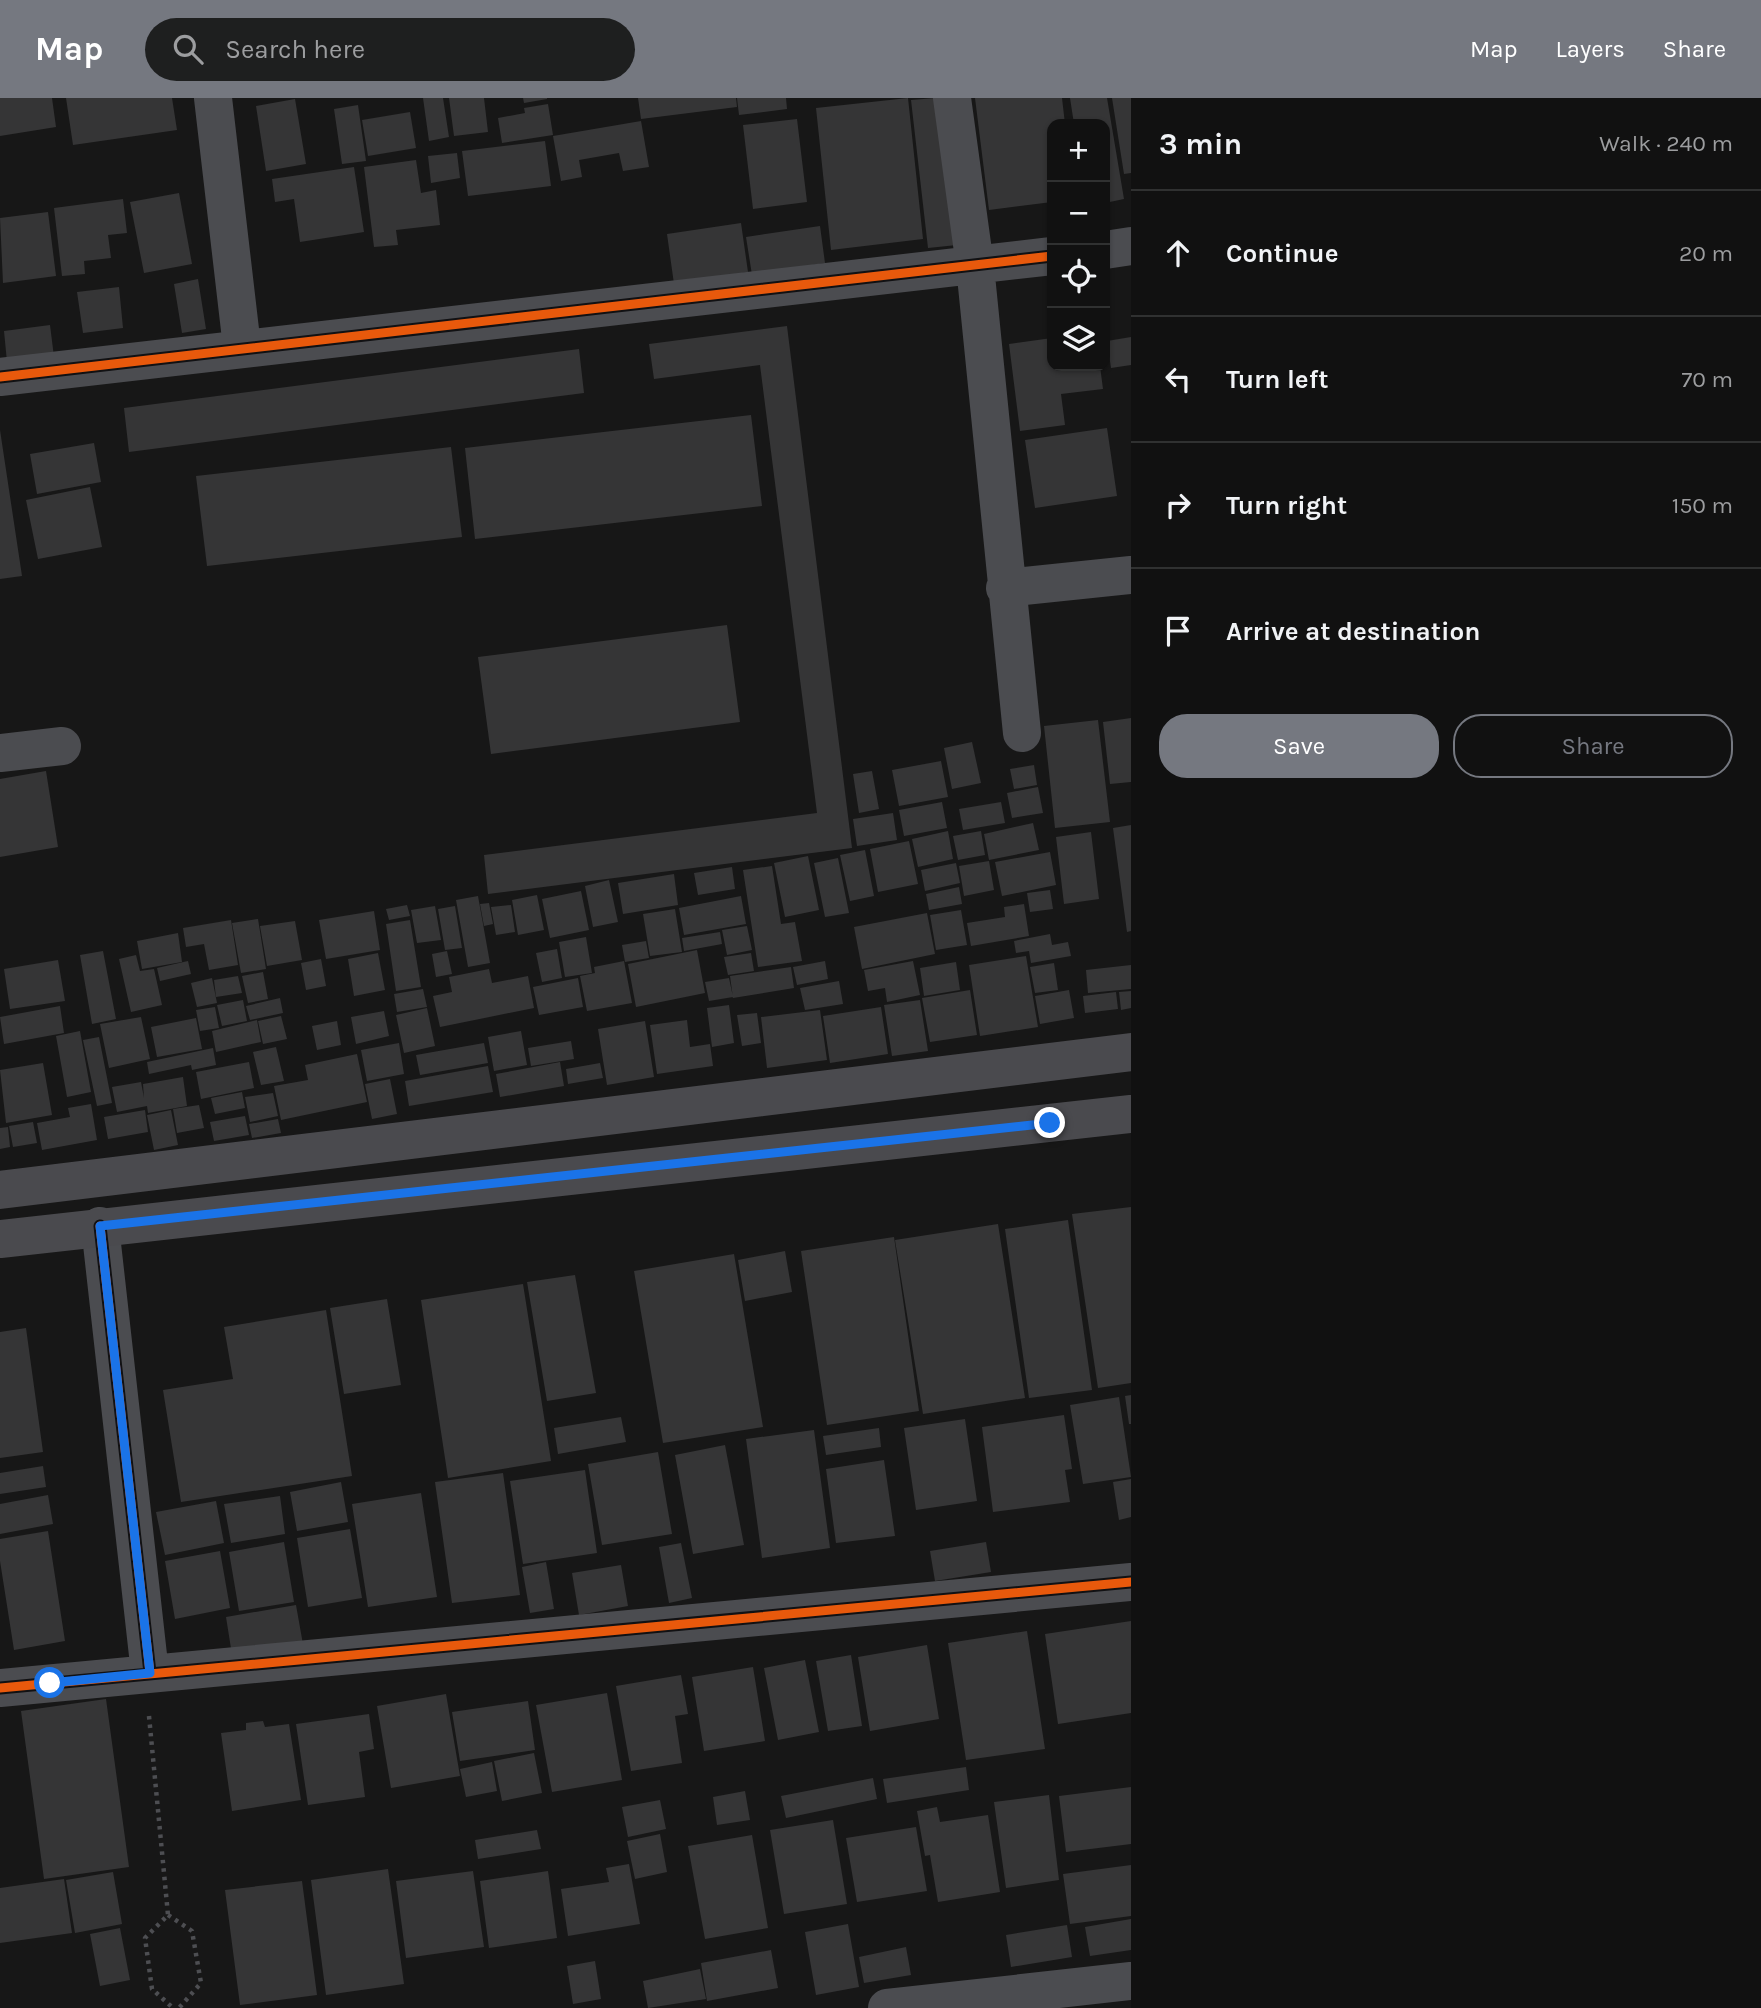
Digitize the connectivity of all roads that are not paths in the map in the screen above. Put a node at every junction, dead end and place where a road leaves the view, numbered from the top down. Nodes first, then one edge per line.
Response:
1 (213, 98) edge
2 (952, 98) edge
3 (1131, 246) edge
4 (1110, 249) edge
5 (1047, 258) edge
6 (975, 266) junction
7 (242, 347) junction
8 (0, 377) edge
9 (1131, 575) edge
10 (1005, 588) junction
11 (1022, 733) dead end
12 (62, 746) dead end
13 (0, 753) edge
14 (1131, 1052) edge
15 (1131, 1114) edge
16 (0, 1190) edge
17 (100, 1226) junction
18 (0, 1239) edge
19 (1131, 1582) edge
20 (150, 1673) junction
21 (0, 1688) edge
22 (1131, 1981) edge
23 (887, 2008) edge

1 - 7 street
2 - 6 street
3 - 4 street
5 - 6 street
6 - 7 street
6 - 10 street
7 - 8 street
9 - 10 street
10 - 11 street
12 - 13 street
14 - 16 main road
15 - 17 main road
17 - 18 main road
17 - 20 street
19 - 20 street
20 - 21 street
22 - 23 street

